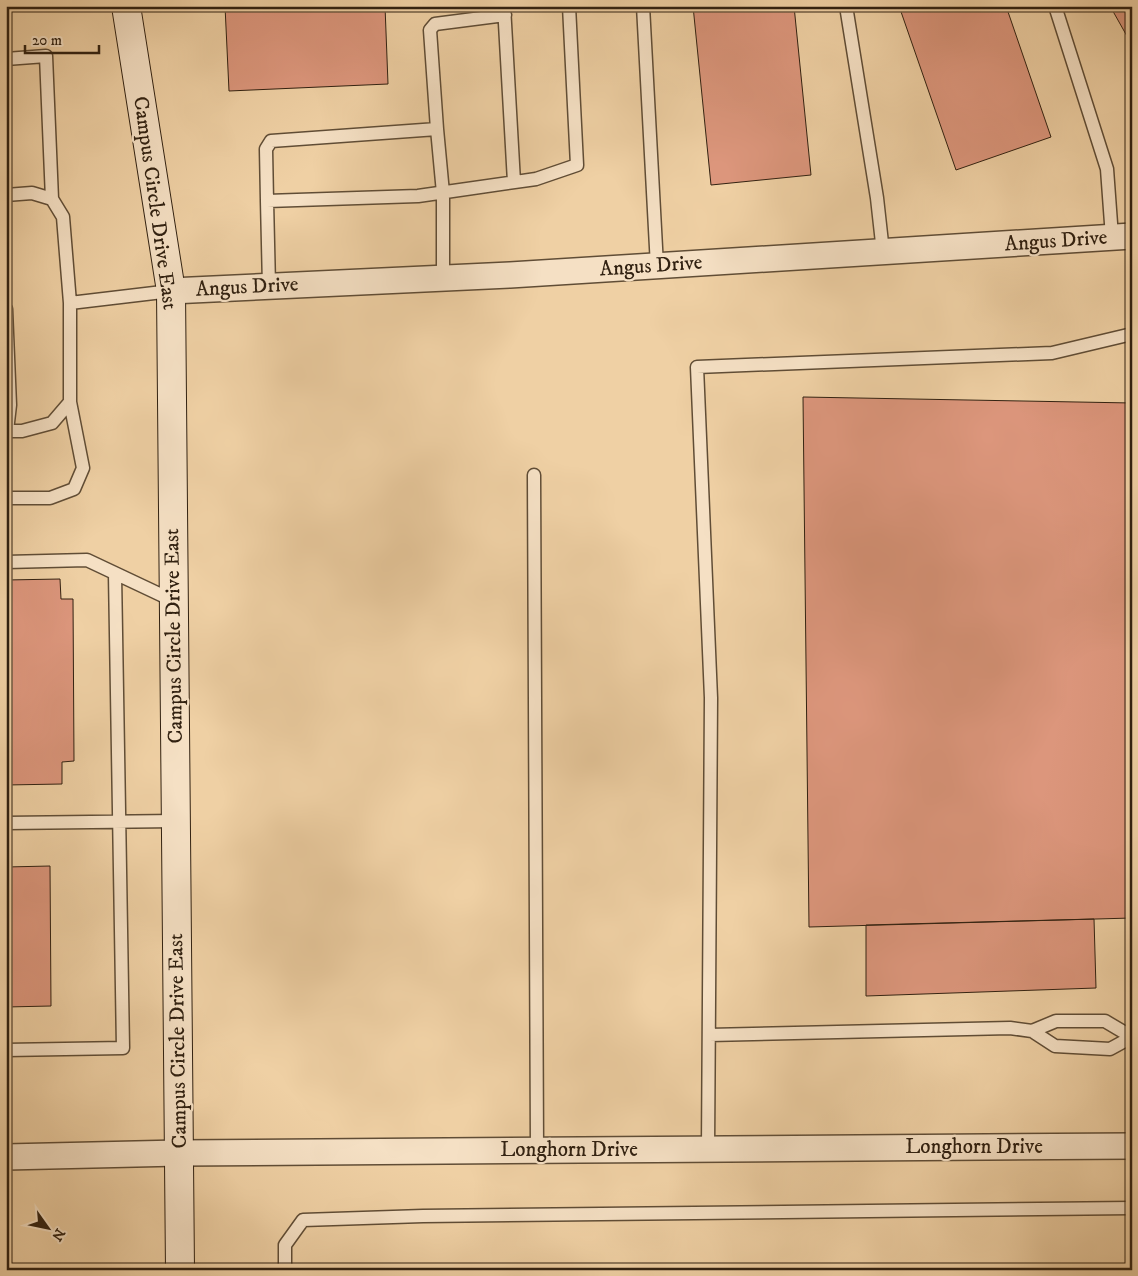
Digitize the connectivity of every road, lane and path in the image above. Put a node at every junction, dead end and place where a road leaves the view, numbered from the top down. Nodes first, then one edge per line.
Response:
1 (126, 6) edge
2 (570, 6) edge
3 (643, 6) edge
4 (846, 6) edge
5 (1055, 6) edge
6 (505, 11) edge
7 (6, 59) edge
8 (437, 129) junction
9 (514, 182) junction
10 (443, 193) junction
11 (6, 195) edge
12 (52, 199) junction
13 (267, 201) junction
14 (1122, 237) edge
15 (883, 252) junction
16 (656, 266) junction
17 (443, 278) junction
18 (269, 286) junction
19 (171, 291) junction
20 (70, 303) junction
21 (6, 309) edge
22 (1132, 334) edge
23 (70, 402) junction
24 (7, 431) edge
25 (534, 475) dead end
26 (6, 498) edge
27 (6, 562) edge
28 (115, 574) junction
29 (174, 601) junction
30 (176, 821) junction
31 (118, 822) junction
32 (6, 823) edge
33 (1032, 1031) junction
34 (709, 1035) junction
35 (1132, 1037) edge
36 (6, 1050) edge
37 (1132, 1146) edge
38 (708, 1149) junction
39 (537, 1150) junction
40 (179, 1153) junction
41 (6, 1157) edge
42 (1132, 1208) edge
43 (180, 1270) edge
44 (285, 1270) edge

1 - 19 street, Campus Circle Drive East
2 - 9 lane
3 - 16 lane
4 - 15 lane
5 - 14 lane
6 - 8 lane
6 - 9 lane
7 - 12 lane
8 - 10 lane
8 - 13 lane
9 - 10 lane
10 - 13 lane
10 - 17 lane
11 - 12 lane
12 - 20 lane
13 - 18 lane
14 - 15 street, Angus Drive
15 - 16 street, Angus Drive
16 - 17 street, Angus Drive
17 - 18 street, Angus Drive
18 - 19 street, Angus Drive
19 - 20 lane
19 - 29 street, Campus Circle Drive East
20 - 23 lane
21 - 24 lane
22 - 34 lane
23 - 24 lane
23 - 26 lane
25 - 39 lane
27 - 28 lane
28 - 29 lane
28 - 31 lane
29 - 30 street, Campus Circle Drive East
30 - 31 lane
30 - 40 street, Campus Circle Drive East
31 - 32 lane
31 - 36 lane
33 - 34 lane
33 - 35 lane
33 - 35 lane
34 - 38 lane
37 - 38 street, Longhorn Drive
38 - 39 street, Longhorn Drive
39 - 40 street, Longhorn Drive
40 - 41 street, Longhorn Drive
40 - 43 street, Campus Circle Drive East
42 - 44 lane

